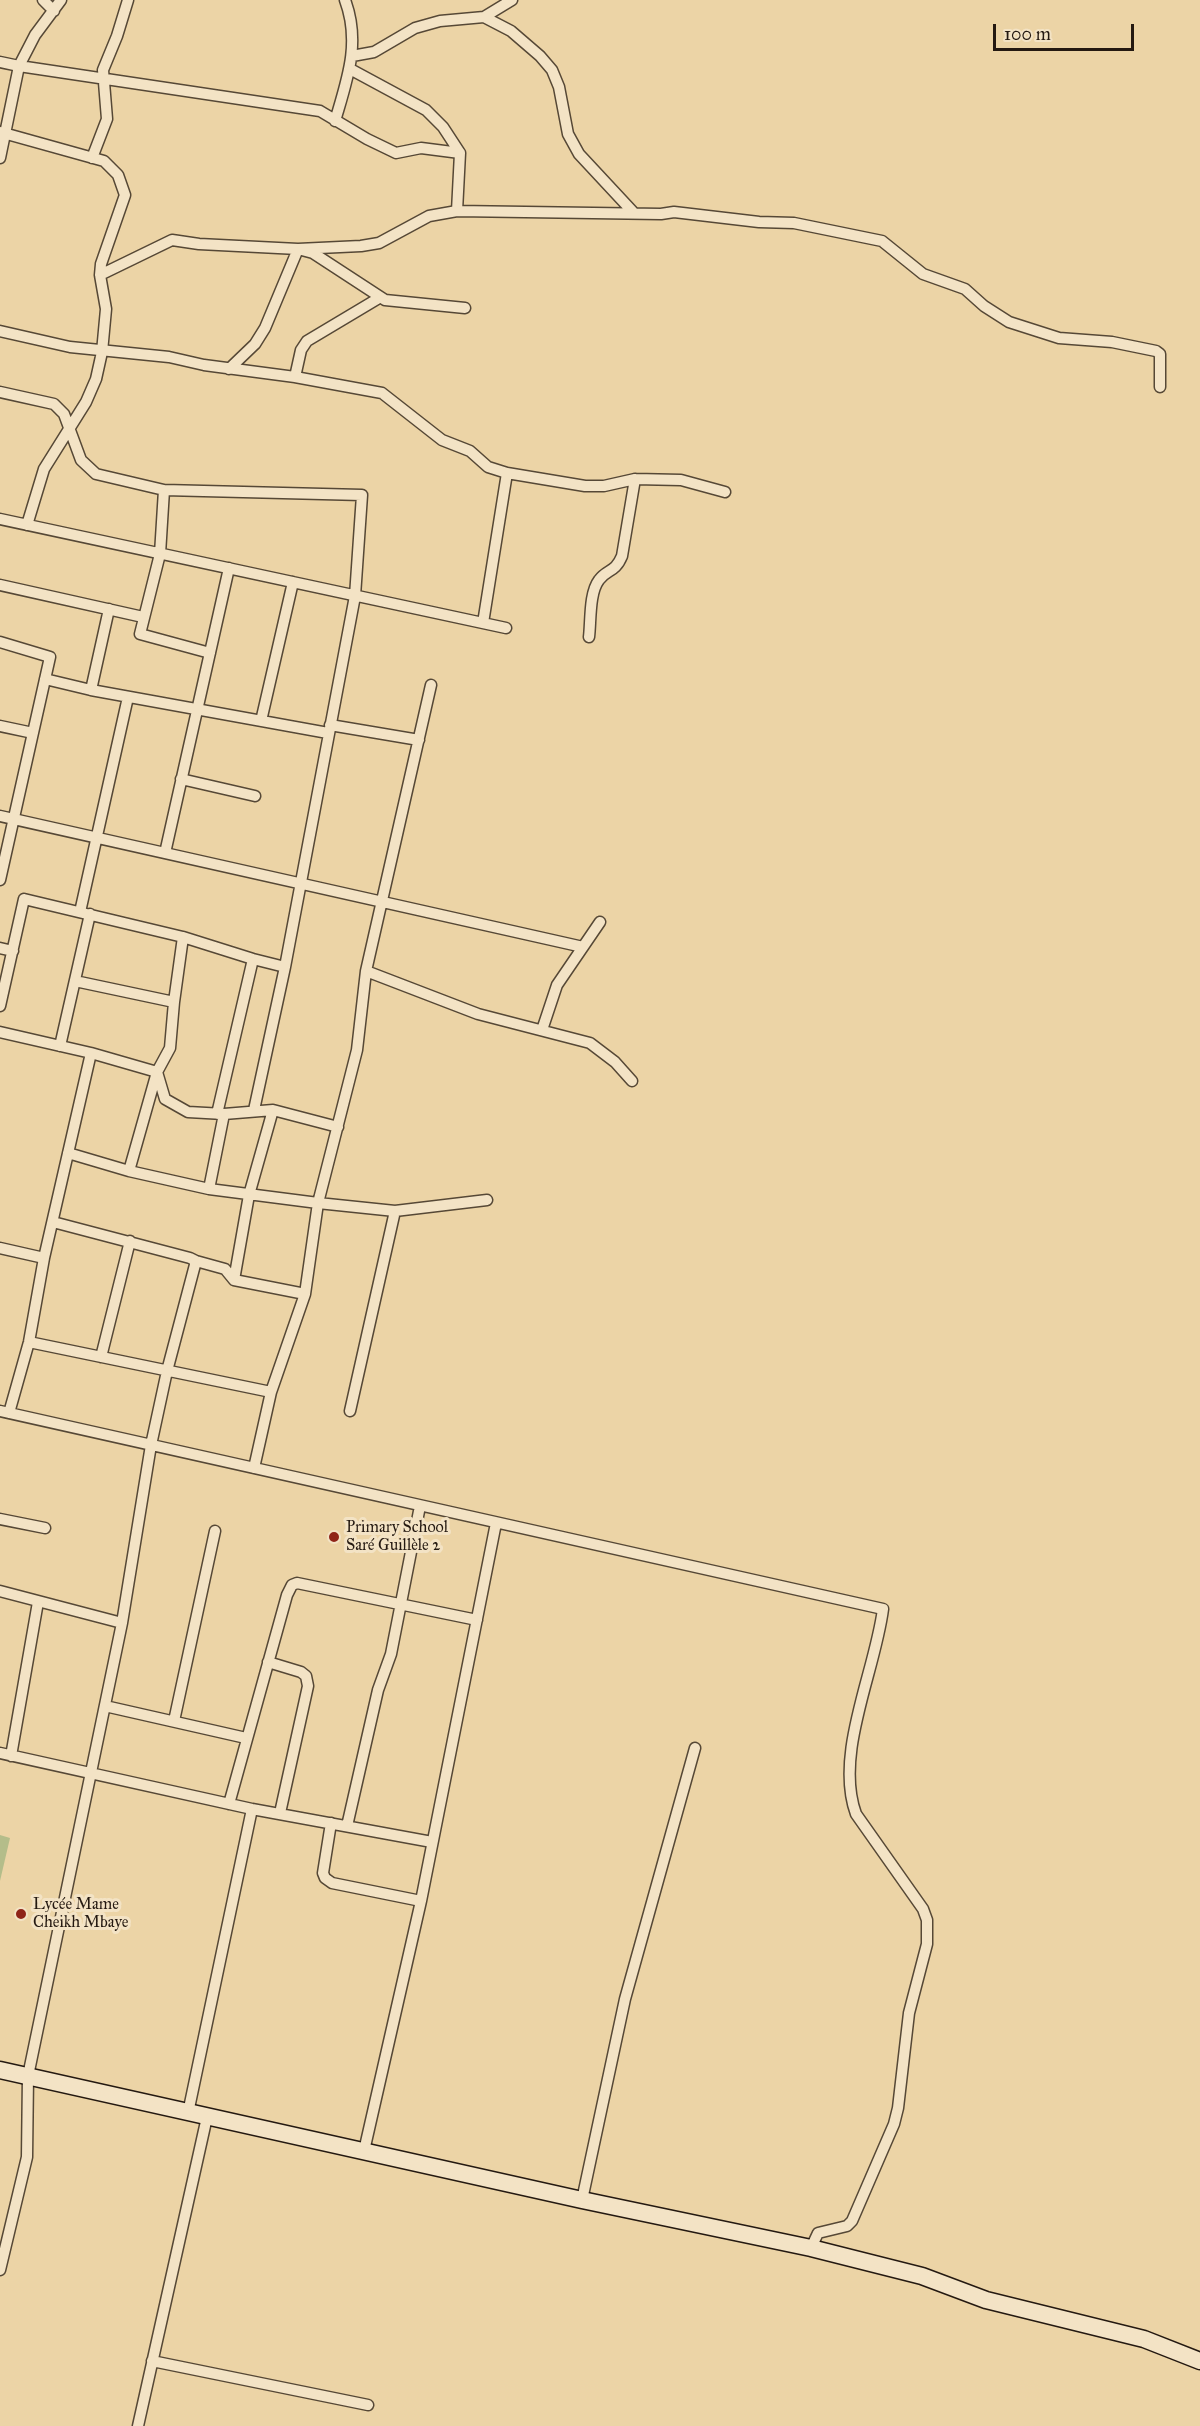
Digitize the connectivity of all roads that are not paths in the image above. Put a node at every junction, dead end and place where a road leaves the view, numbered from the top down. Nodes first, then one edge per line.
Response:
1 (44, 0) edge
2 (61, 0) edge
3 (128, 0) edge
4 (345, 0) edge
5 (512, 0) edge
6 (54, 11) junction
7 (484, 17) junction
8 (352, 56) junction
9 (0, 62) edge
10 (19, 66) junction
11 (350, 69) junction
12 (104, 79) junction
13 (335, 121) junction
14 (3, 133) edge
15 (460, 153) junction
16 (0, 158) edge
17 (92, 158) junction
18 (457, 211) junction
19 (633, 212) junction
20 (298, 249) junction
21 (100, 275) junction
22 (379, 298) junction
23 (465, 308) dead end
24 (0, 331) edge
25 (102, 352) junction
26 (229, 369) junction
27 (295, 377) junction
28 (1160, 387) dead end
29 (1, 396) edge
30 (69, 428) junction
31 (507, 473) junction
32 (635, 478) junction
33 (164, 490) junction
34 (725, 492) dead end
35 (0, 519) edge
36 (27, 525) junction
37 (160, 554) junction
38 (229, 568) junction
39 (293, 582) junction
40 (0, 585) edge
41 (355, 596) junction
42 (109, 609) junction
43 (144, 617) junction
44 (483, 623) junction
45 (506, 628) dead end
46 (589, 637) dead end
47 (0, 642) edge
48 (210, 653) junction
49 (45, 679) junction
50 (431, 685) dead end
51 (91, 690) junction
52 (128, 697) junction
53 (197, 709) junction
54 (261, 721) junction
55 (0, 726) edge
56 (329, 729) junction
57 (33, 733) junction
58 (419, 740) junction
59 (181, 779) junction
60 (255, 796) dead end
61 (0, 816) edge
62 (14, 819) junction
63 (97, 838) junction
64 (165, 853) junction
65 (0, 880) edge
66 (299, 883) junction
67 (382, 902) junction
68 (85, 913) junction
69 (600, 921) dead end
70 (183, 937) junction
71 (583, 947) junction
72 (0, 948) edge
73 (12, 951) junction
74 (253, 959) junction
75 (285, 967) junction
76 (366, 971) junction
77 (75, 981) junction
78 (174, 1002) junction
79 (0, 1006) edge
80 (542, 1030) junction
81 (0, 1032) edge
82 (60, 1046) junction
83 (91, 1053) junction
84 (157, 1072) junction
85 (632, 1081) dead end
86 (254, 1110) junction
87 (273, 1110) junction
88 (221, 1114) junction
89 (338, 1127) junction
90 (68, 1153) junction
91 (129, 1171) junction
92 (209, 1189) junction
93 (249, 1195) junction
94 (487, 1200) dead end
95 (318, 1203) junction
96 (395, 1211) junction
97 (53, 1222) junction
98 (130, 1241) junction
99 (0, 1248) edge
100 (44, 1258) junction
101 (196, 1261) junction
102 (234, 1280) junction
103 (305, 1294) junction
104 (29, 1342) junction
105 (101, 1357) junction
106 (167, 1371) junction
107 (271, 1392) junction
108 (350, 1411) dead end
109 (5, 1412) edge
110 (151, 1445) junction
111 (254, 1468) junction
112 (420, 1506) junction
113 (0, 1519) edge
114 (496, 1522) junction
115 (45, 1528) dead end
116 (215, 1531) dead end
117 (0, 1591) edge
118 (38, 1602) junction
119 (401, 1605) junction
120 (477, 1620) junction
121 (122, 1623) junction
122 (268, 1662) junction
123 (105, 1706) junction
124 (174, 1721) junction
125 (246, 1738) junction
126 (695, 1748) dead end
127 (5, 1755) edge
128 (90, 1774) junction
129 (230, 1804) junction
130 (252, 1809) junction
131 (280, 1814) junction
132 (331, 1823) junction
133 (347, 1826) junction
134 (432, 1842) junction
135 (421, 1901) junction
136 (0, 2070) edge
137 (28, 2076) junction
138 (188, 2113) junction
139 (207, 2117) junction
140 (364, 2151) junction
141 (582, 2200) junction
142 (811, 2248) junction
143 (0, 2270) edge
144 (152, 2361) junction
145 (1200, 2361) edge
146 (369, 2405) dead end
147 (138, 2426) edge

1 - 6 street
2 - 6 street
3 - 12 street
4 - 8 street
5 - 7 street
6 - 10 street
7 - 8 street
7 - 19 street
8 - 11 street
9 - 10 street
10 - 12 street
10 - 14 street
11 - 13 street
11 - 15 street
12 - 13 street
12 - 17 street
13 - 15 street
14 - 16 street
14 - 17 street
15 - 18 street
17 - 21 street
18 - 19 street
18 - 20 street
19 - 28 street
20 - 21 street
20 - 22 street
20 - 26 street
21 - 25 street
22 - 23 street
22 - 27 street
24 - 25 street
25 - 26 street
25 - 30 street
26 - 27 street
27 - 31 street
29 - 30 street
30 - 33 street
30 - 36 street
31 - 32 street
31 - 44 street
32 - 34 street
32 - 46 street
33 - 37 street
33 - 41 street
35 - 36 street
36 - 37 street
37 - 38 street
37 - 43 street
38 - 39 street
38 - 48 street
39 - 41 street
39 - 54 street
40 - 42 street
41 - 44 street
41 - 56 street
42 - 43 street
42 - 51 street
43 - 48 street
44 - 45 street
47 - 49 street
48 - 53 street
49 - 51 street
49 - 57 street
50 - 58 street
51 - 52 street
52 - 53 street
52 - 63 street
53 - 54 street
53 - 59 street
54 - 56 street
55 - 57 street
56 - 58 street
56 - 66 street
57 - 62 street
58 - 67 street
59 - 60 street
59 - 64 street
61 - 62 street
62 - 63 street
62 - 65 street
63 - 64 street
63 - 68 street
64 - 66 street
66 - 67 street
66 - 75 street
67 - 71 street
67 - 76 street
68 - 70 street
68 - 73 street
68 - 77 street
69 - 71 street
70 - 74 street
70 - 78 street
71 - 80 street
72 - 73 street
73 - 79 street
74 - 75 street
74 - 88 street
75 - 86 street
76 - 80 street
76 - 89 street
77 - 78 street
77 - 82 street
78 - 84 street
80 - 85 street
81 - 82 street
82 - 83 street
83 - 84 street
83 - 90 street
84 - 88 street
84 - 91 street
86 - 87 street
86 - 88 street
87 - 89 street
87 - 93 street
88 - 92 street
89 - 95 street
90 - 91 street
90 - 97 street
91 - 92 street
92 - 93 street
93 - 95 street
93 - 102 street
94 - 96 street
95 - 96 street
95 - 103 street
96 - 108 street
97 - 98 street
97 - 100 street
98 - 101 street
98 - 105 street
99 - 100 street
100 - 104 street
101 - 102 street
101 - 106 street
102 - 103 street
103 - 107 street
104 - 105 street
104 - 109 street
105 - 106 street
106 - 107 street
106 - 110 street
107 - 111 street
109 - 110 street
110 - 111 street
110 - 121 street
111 - 112 street
112 - 114 street
112 - 119 street
113 - 115 street
114 - 120 street
114 - 142 street
116 - 124 street
117 - 118 street
118 - 121 street
118 - 127 street
119 - 120 street
119 - 122 street
119 - 133 street
120 - 134 street
121 - 123 street
122 - 125 street
122 - 131 street
123 - 124 street
123 - 128 street
124 - 125 street
125 - 129 street
126 - 141 street
127 - 128 street
128 - 129 street
128 - 137 street
129 - 130 street
130 - 131 street
130 - 138 street
131 - 132 street
132 - 133 street
132 - 135 street
133 - 134 street
134 - 135 street
135 - 140 street
136 - 137 main road
137 - 138 main road
137 - 143 street
138 - 139 main road
139 - 140 main road
139 - 144 street
140 - 141 main road
141 - 142 main road
142 - 145 main road
144 - 146 street
144 - 147 street

